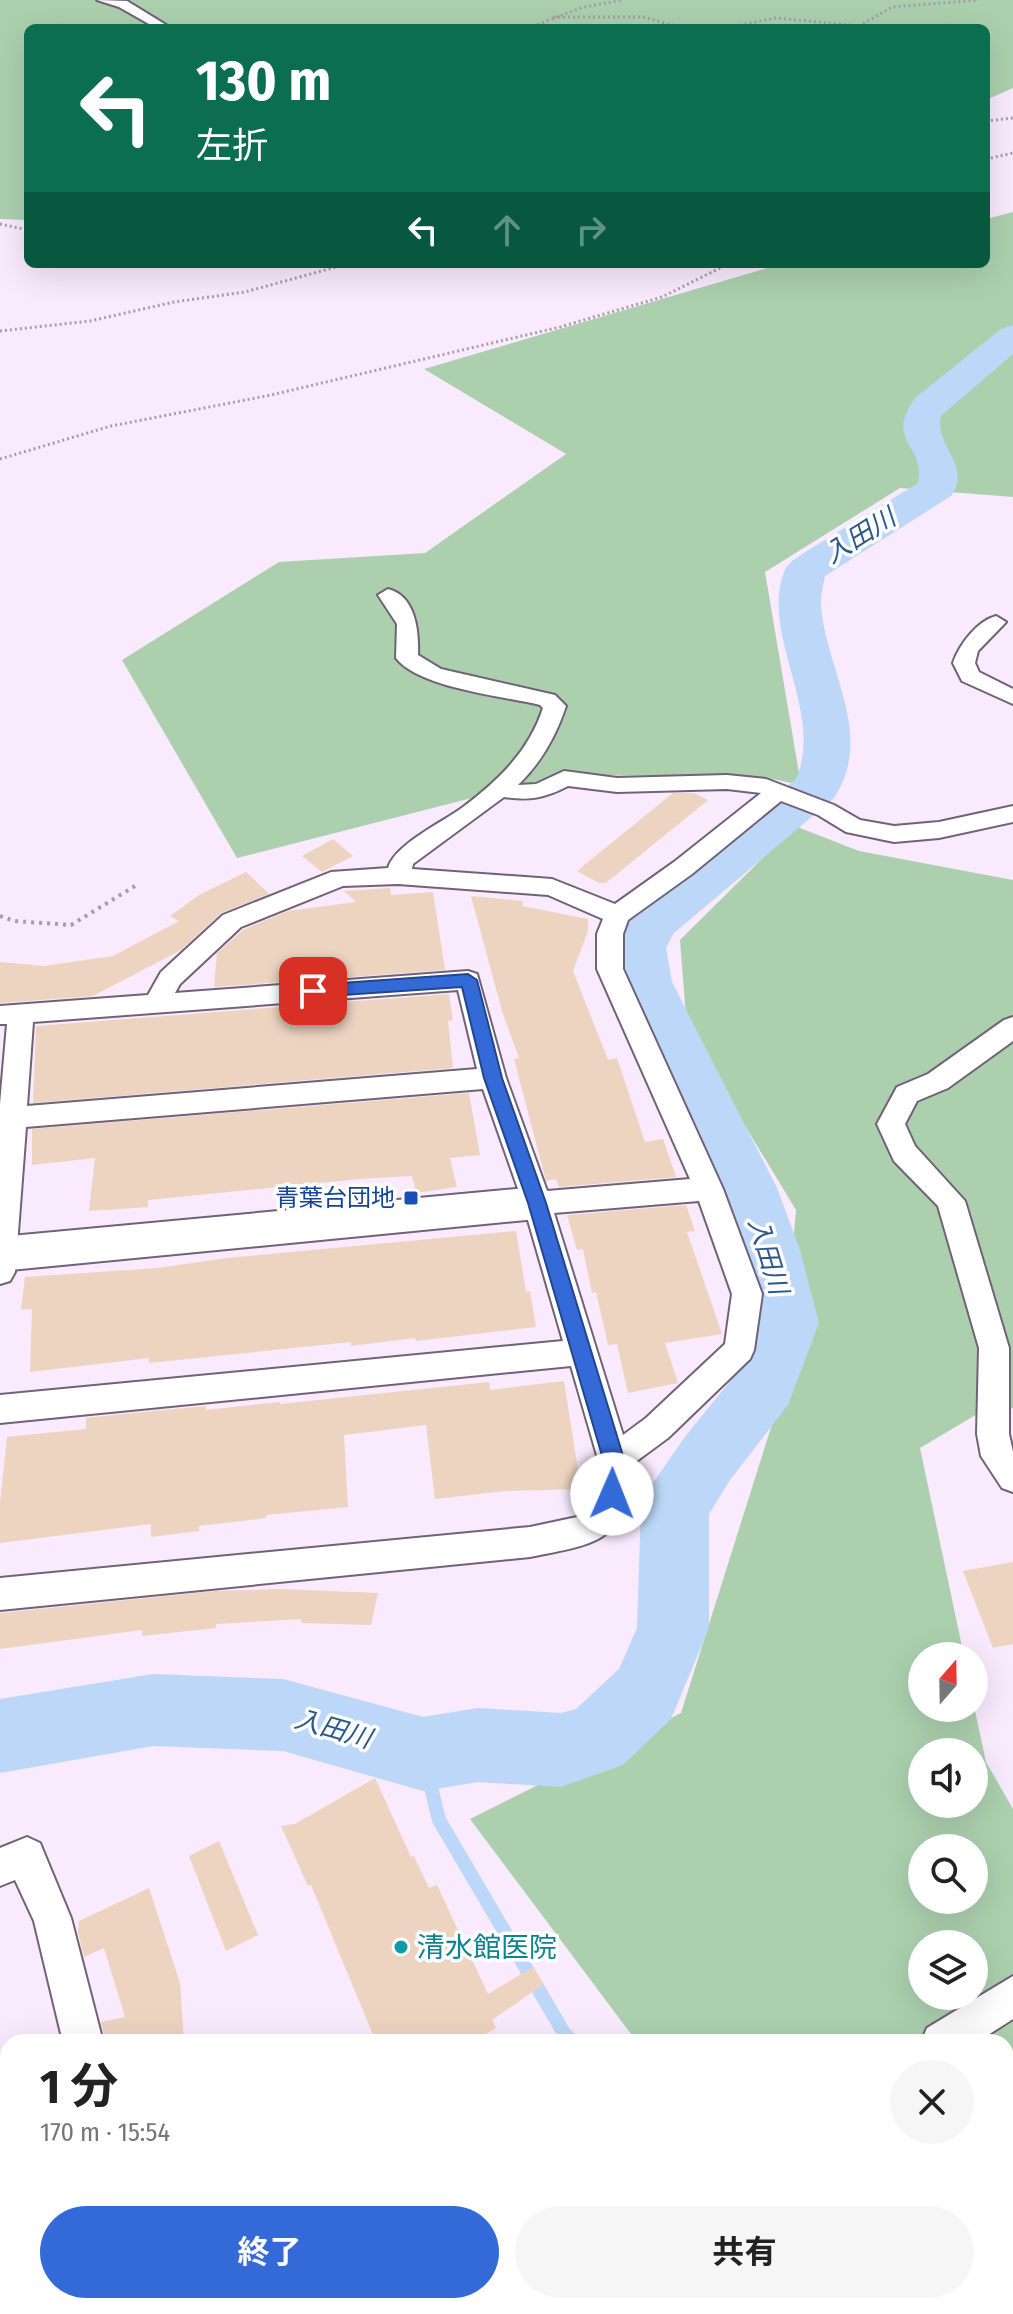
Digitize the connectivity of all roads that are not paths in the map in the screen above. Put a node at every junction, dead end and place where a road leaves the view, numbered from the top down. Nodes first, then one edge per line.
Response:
1 (103, 0) edge
2 (158, 24) edge
3 (388, 595) dead end
4 (996, 622) dead end
5 (1013, 697) edge
6 (500, 789) junction
7 (779, 792) junction
8 (1013, 814) edge
9 (398, 876) junction
10 (617, 915) junction
11 (158, 1001) junction
12 (11, 1014) edge
13 (1013, 1027) edge
14 (493, 1078) junction
15 (7, 1118) edge
16 (709, 1189) junction
17 (537, 1203) junction
18 (0, 1260) edge
19 (582, 1352) junction
20 (0, 1409) edge
21 (614, 1459) junction
22 (1008, 1461) edge
23 (0, 1594) edge
24 (0, 1867) edge
25 (1013, 1996) edge
26 (81, 2034) edge
27 (954, 2034) edge

1 - 2 street
3 - 6 street
4 - 5 street
6 - 7 street
6 - 9 street
7 - 8 street
7 - 10 street
9 - 10 street
9 - 11 street
10 - 16 street
11 - 12 street
11 - 14 street
12 - 15 street
13 - 22 street
14 - 15 street
14 - 17 street
15 - 18 street
16 - 17 street
16 - 21 street
17 - 18 street
17 - 19 street
19 - 20 street
19 - 21 street
21 - 23 street
24 - 26 street
25 - 27 street

